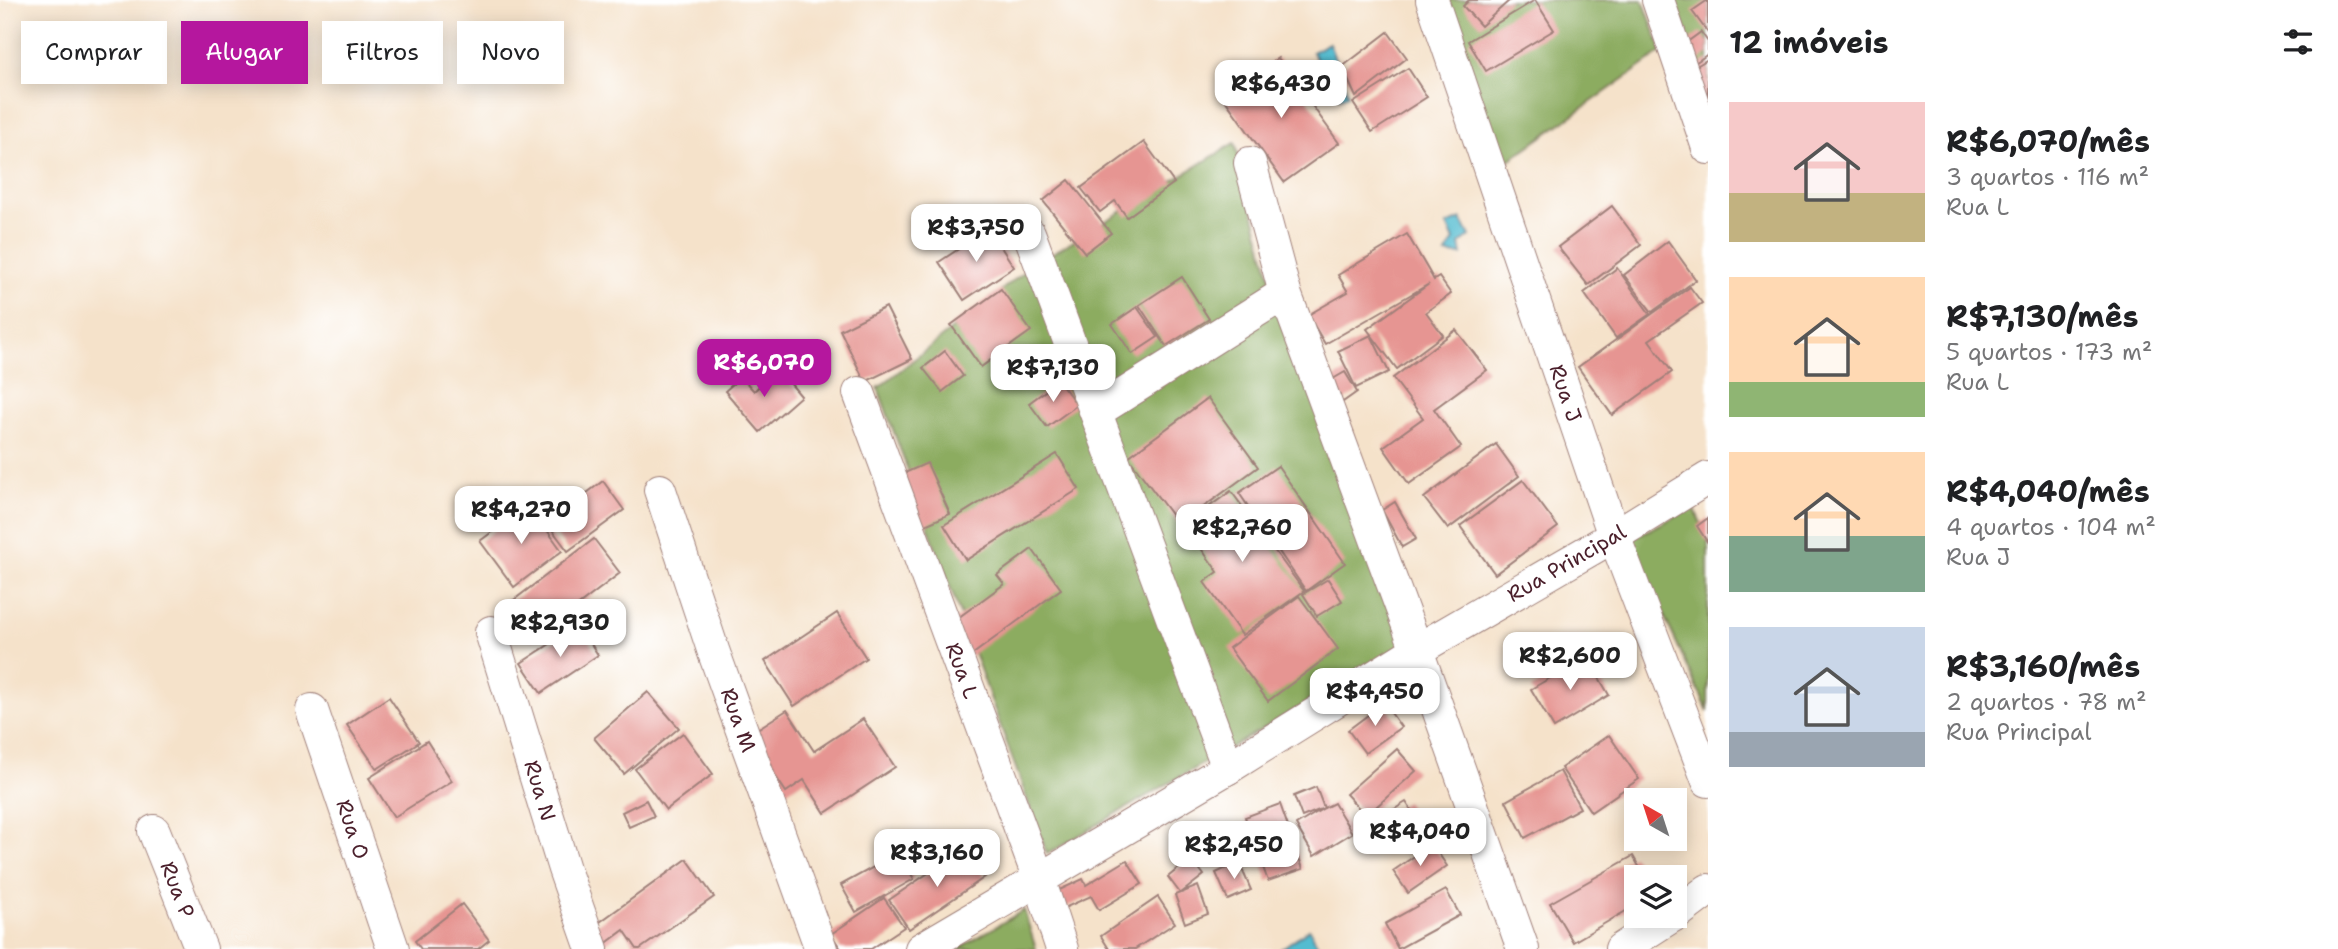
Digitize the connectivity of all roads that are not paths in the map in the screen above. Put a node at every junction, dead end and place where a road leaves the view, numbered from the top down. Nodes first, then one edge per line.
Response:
1 (1432, 0) edge
2 (1658, 0) edge
3 (1708, 148) edge
4 (1250, 163) dead end
5 (1029, 233) dead end
6 (1285, 293) junction
7 (859, 393) dead end
8 (1096, 412) junction
9 (1708, 478) edge
10 (660, 490) dead end
11 (1614, 536) junction
12 (491, 632) dead end
13 (1417, 650) junction
14 (312, 710) dead end
15 (1228, 768) junction
16 (1708, 781) edge
17 (154, 831) dead end
18 (1039, 879) junction
19 (1708, 890) edge
20 (1687, 905) edge
21 (1654, 928) edge
22 (1522, 946) edge
23 (201, 949) edge
24 (393, 949) edge
25 (592, 949) edge
26 (821, 949) edge
27 (921, 949) edge
28 (1062, 949) edge
29 (1621, 949) edge

1 - 11 street, Rua J
2 - 3 street
4 - 6 street
5 - 8 street
6 - 8 street
6 - 13 street
7 - 18 street, Rua L
8 - 15 street
9 - 11 street, Rua Principal
10 - 26 street, Rua M
11 - 13 street, Rua Principal
11 - 16 street, Rua J
12 - 25 street, Rua N
13 - 15 street, Rua Principal
13 - 22 street
14 - 24 street, Rua O
15 - 18 street, Rua Principal
17 - 23 street, Rua P
18 - 27 street, Rua Principal
18 - 28 street, Rua L
19 - 20 street
21 - 29 street

